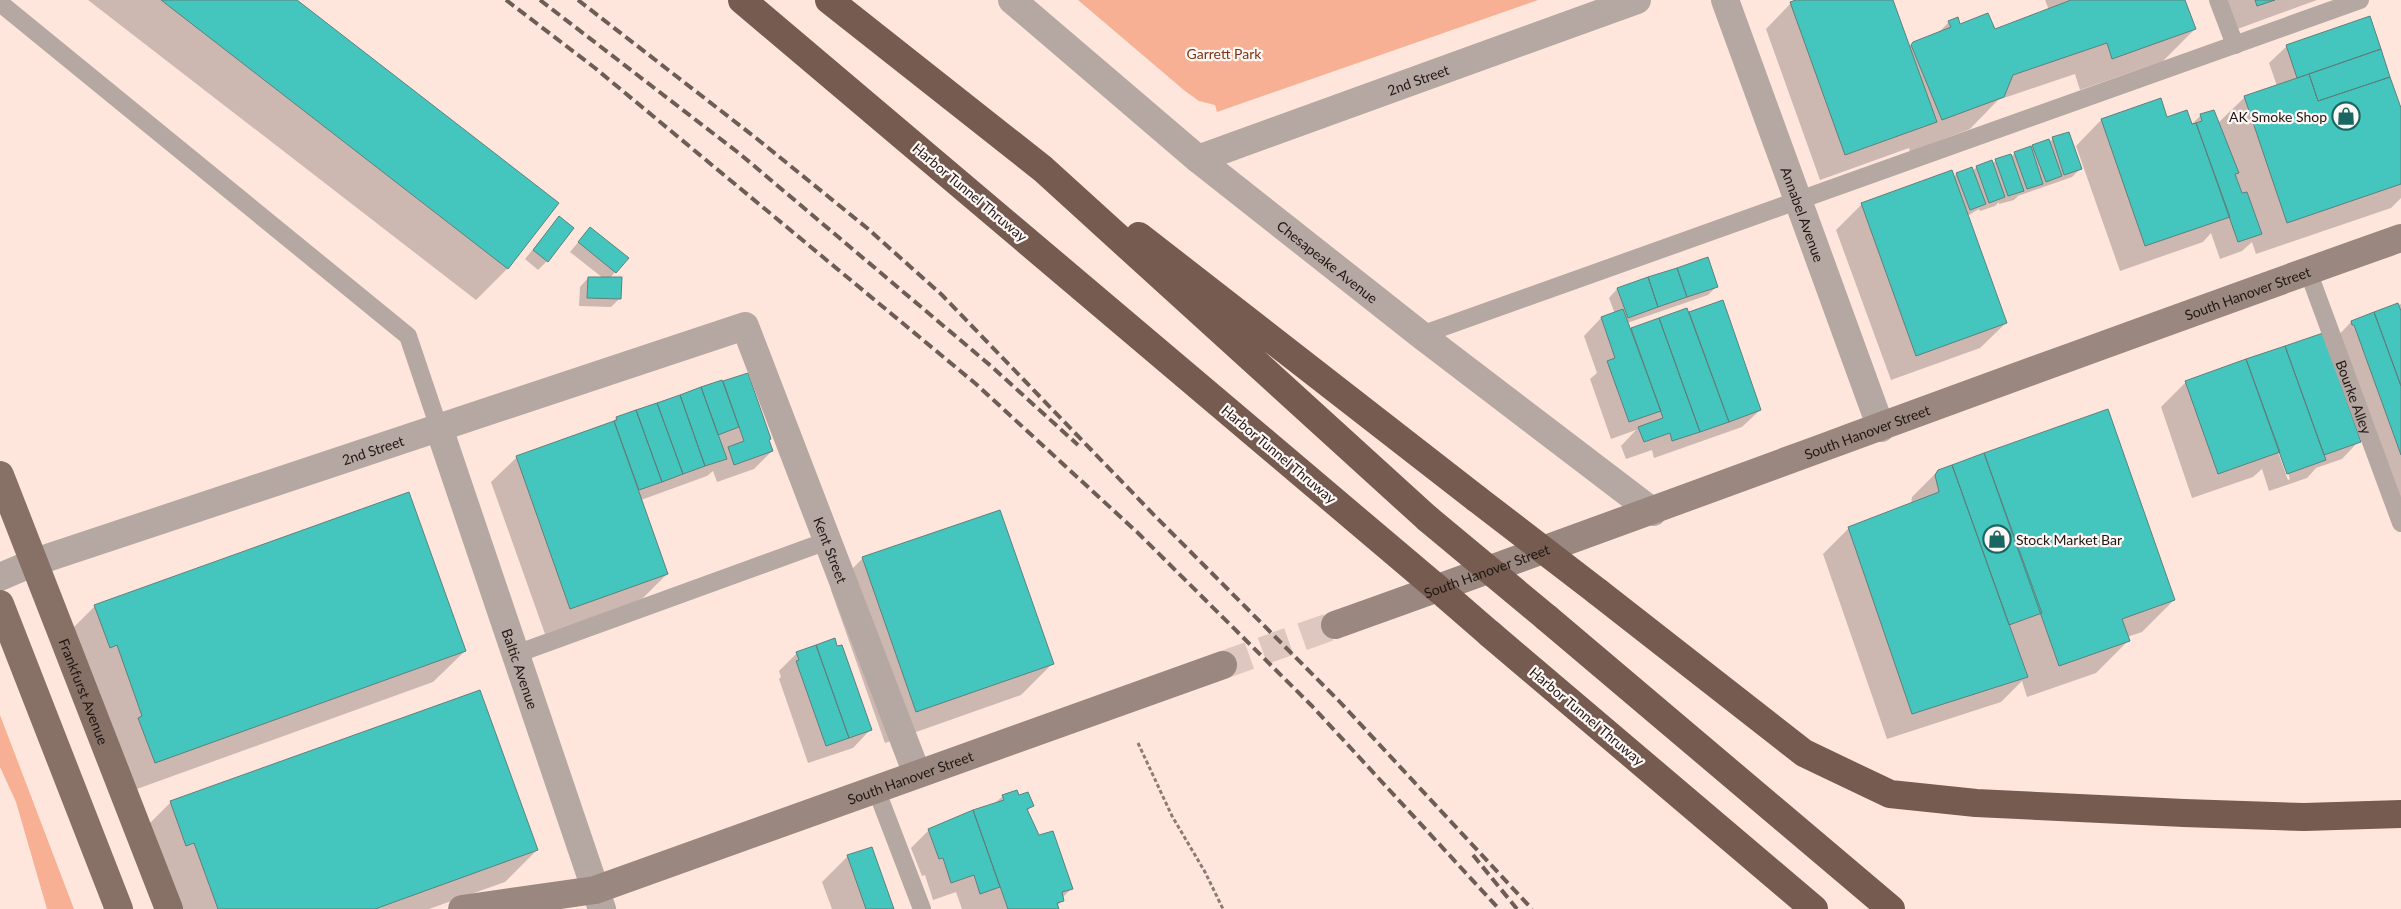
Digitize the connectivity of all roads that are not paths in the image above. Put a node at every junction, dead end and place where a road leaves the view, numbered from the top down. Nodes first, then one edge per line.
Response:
1 (742, 0) edge
2 (829, 0) edge
3 (1637, 0) edge
4 (1725, 0) edge
5 (2218, 0) edge
6 (2360, 0) edge
7 (0, 3) edge
8 (1021, 4) edge
9 (2235, 45) junction
10 (1198, 159) junction
11 (1043, 169) junction
12 (1798, 201) junction
13 (2401, 238) edge
14 (2308, 271) junction
15 (745, 326) joint
16 (1421, 336) junction
17 (439, 428) junction
18 (1881, 428) junction
19 (0, 475) edge
20 (1653, 512) junction
21 (2401, 523) edge
22 (827, 541) junction
23 (35, 562) junction
24 (0, 577) edge
25 (0, 604) edge
26 (1335, 625) tunnel mouth
27 (516, 654) junction
28 (1223, 665) tunnel mouth
29 (917, 774) junction
30 (876, 789) junction
31 (2401, 814) edge
32 (599, 899) edge
33 (119, 909) edge
34 (169, 909) edge
35 (462, 909) edge
36 (565, 909) edge
37 (922, 909) edge
38 (1814, 909) edge
39 (1892, 909) edge

1 - 38 highway, Harbor Tunnel Thruway, bridge
2 - 11 highway
3 - 10 street, 2nd Street
4 - 12 street, Annabel Avenue
5 - 9 lane
6 - 9 lane
7 - 17 lane
8 - 10 street, Chesapeake Avenue
9 - 12 lane
10 - 16 street, Chesapeake Avenue
11 - 31 highway, bridge
11 - 39 highway, bridge
12 - 16 lane
12 - 18 street, Annabel Avenue
13 - 14 main road, South Hanover Street
14 - 18 main road, South Hanover Street
14 - 21 lane, Bourke Alley
15 - 17 street, 2nd Street
15 - 22 street, Kent Street
16 - 20 street, Chesapeake Avenue
17 - 23 street, 2nd Street
17 - 27 street, Baltic Avenue
18 - 20 main road, South Hanover Street
19 - 23 main road, Frankfurst Avenue
20 - 26 main road, South Hanover Street
22 - 27 lane
22 - 29 street, Kent Street
23 - 24 street, 2nd Street
23 - 34 main road, Frankfurst Avenue
25 - 33 main road
27 - 32 street, Baltic Avenue
28 - 29 main road, South Hanover Street
29 - 30 main road, South Hanover Street
30 - 32 main road, South Hanover Street
30 - 37 lane
32 - 35 main road, South Hanover Street
32 - 36 main road, South Hanover Street

